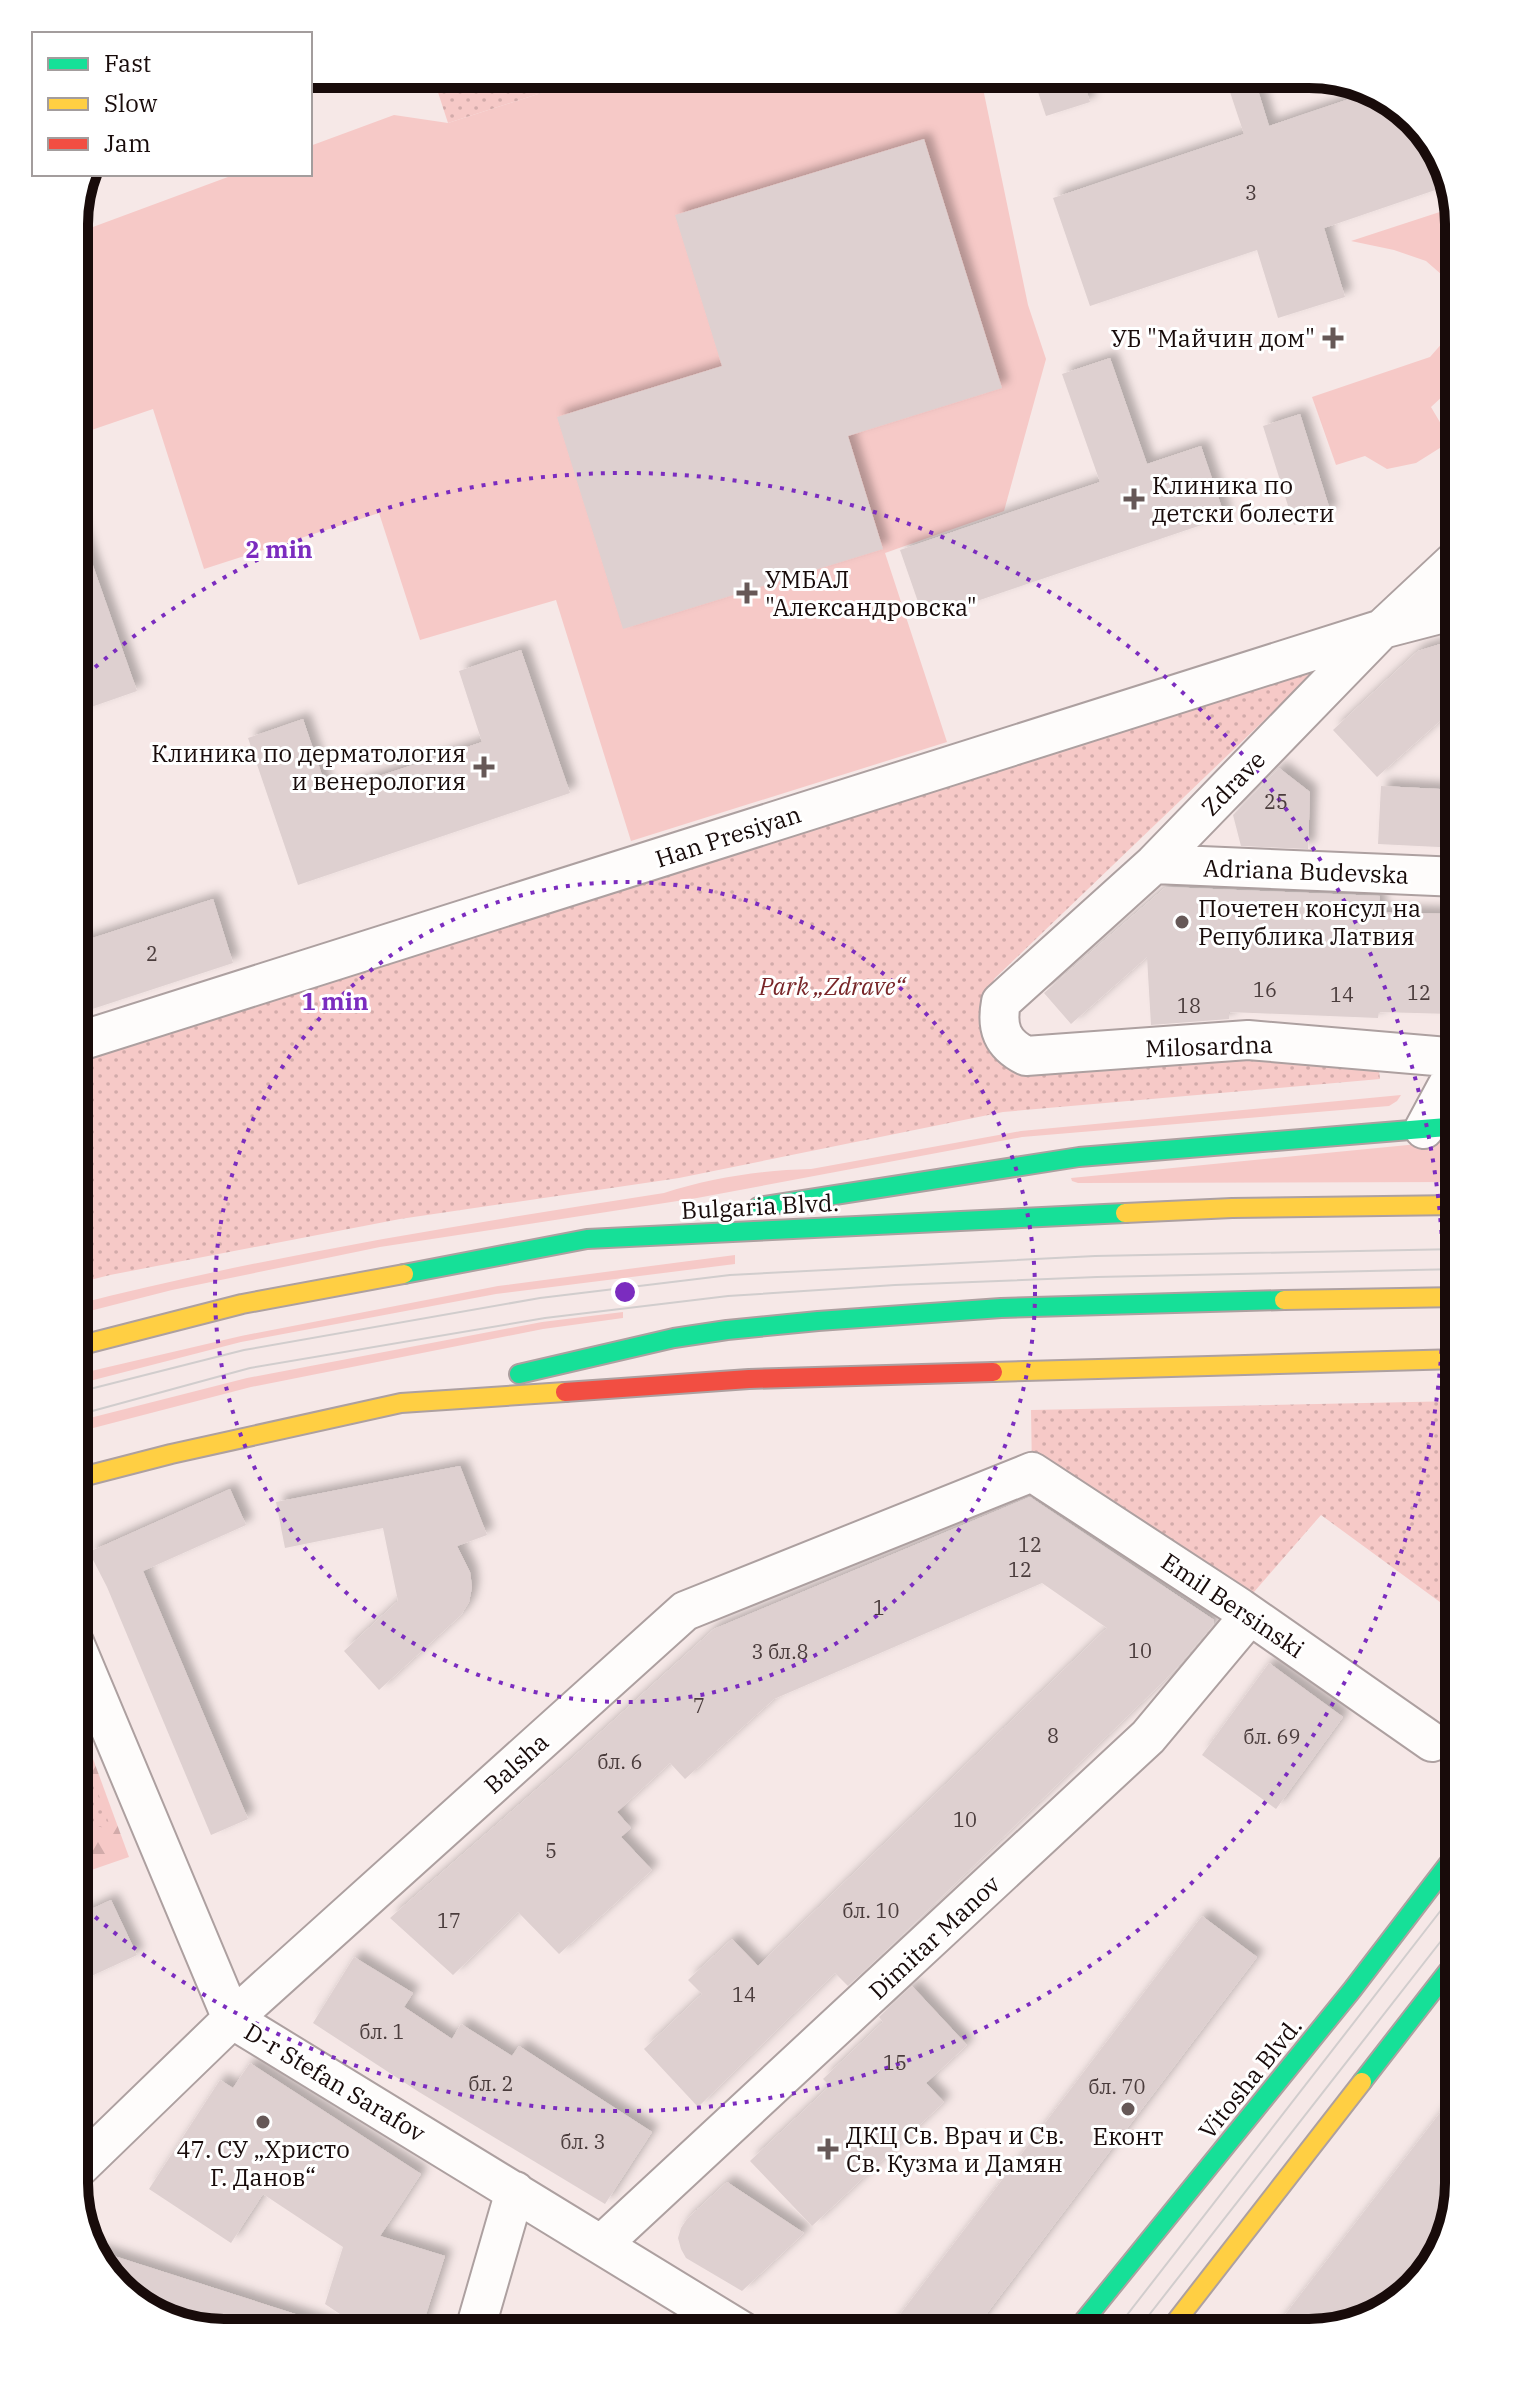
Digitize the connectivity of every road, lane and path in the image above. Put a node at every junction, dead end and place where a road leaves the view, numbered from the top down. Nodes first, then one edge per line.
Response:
1 (1445, 570) edge
2 (1445, 613) edge
3 (1382, 629) junction
4 (1154, 864) junction
5 (1445, 876) edge
6 (1001, 1002) joint
7 (88, 1039) edge
8 (1445, 1060) edge
9 (1442, 1128) edge
10 (1445, 1205) edge
11 (743, 1210) dead end
12 (712, 1216) dead end
13 (587, 1239) junction
14 (1445, 1297) edge
15 (88, 1343) edge
16 (1445, 1359) edge
17 (401, 1403) junction
18 (1032, 1472) joint
19 (88, 1475) edge
20 (1250, 1615) junction
21 (88, 1675) edge
22 (1432, 1742) dead end
23 (1445, 1868) edge
24 (1445, 1975) edge
25 (232, 2019) junction
26 (88, 2158) edge
27 (515, 2191) junction
28 (602, 2244) junction
29 (478, 2319) edge
30 (723, 2319) edge
31 (1085, 2319) edge
32 (1178, 2319) edge

1 - 3 street, Zdrave
2 - 3 street, Han Presiyan
3 - 4 street, Zdrave
3 - 7 street, Han Presiyan
4 - 5 street, Adriana Budevska
4 - 6 street, Zdrave
6 - 8 street, Milosardna
9 - 11 main road
10 - 13 main road, Bulgaria Blvd.
12 - 13 main road
13 - 15 main road, Bulgaria Blvd.
14 - 17 main road
16 - 17 main road
17 - 19 main road
18 - 20 street, Emil Bersinski
18 - 25 street, Balsha
20 - 22 street, Emil Bersinski
20 - 28 street, Dimitar Manov
21 - 25 street, D-r Stefan Sarafov
23 - 31 main road, Vitosha Blvd.
24 - 32 main road
25 - 26 street, Balsha
25 - 27 street, D-r Stefan Sarafov
27 - 28 street, D-r Stefan Sarafov
27 - 29 street
28 - 30 street, D-r Stefan Sarafov

